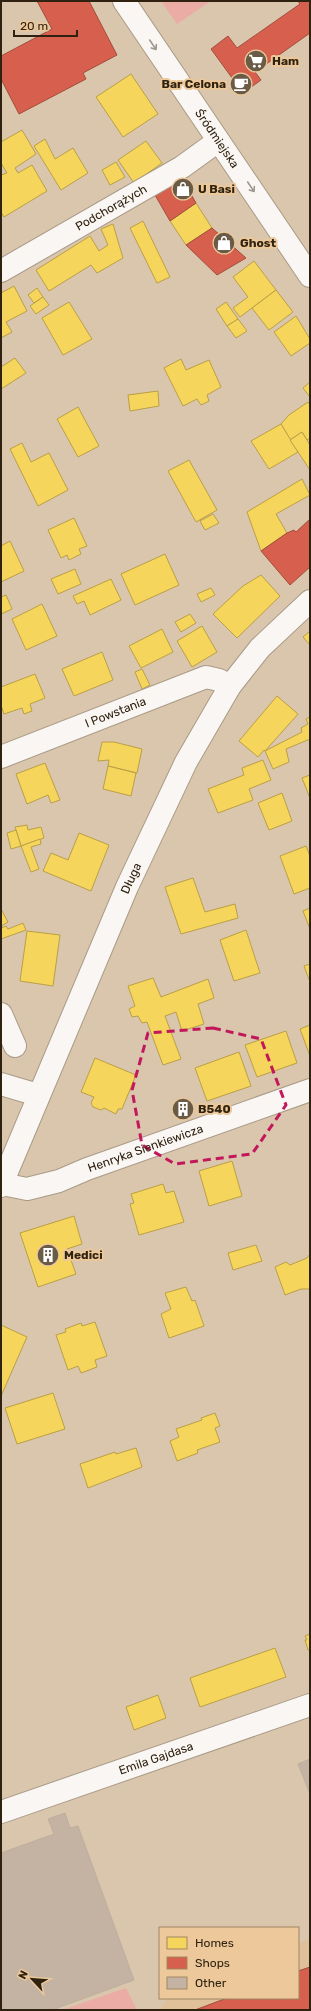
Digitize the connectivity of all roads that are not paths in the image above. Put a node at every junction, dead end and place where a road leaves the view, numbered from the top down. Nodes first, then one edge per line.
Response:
1 (124, 1) edge
2 (218, 141) junction
3 (1, 271) edge
4 (310, 276) edge
5 (310, 602) edge
6 (230, 686) junction
7 (1, 757) edge
8 (1, 1014) edge
9 (16, 1046) dead end
10 (1, 1084) edge
11 (310, 1090) edge
12 (38, 1095) junction
13 (2, 1185) edge
14 (310, 1705) edge
15 (1, 1812) edge

1 -> 2 street, Śródmiejska
2 - 3 street, Podchorążych
2 -> 4 street, Śródmiejska
5 - 6 street, Długa
6 - 7 street, I Powstania
6 - 12 street, Długa
8 - 9 street
10 - 12 street
11 - 13 street, Henryka Sienkiewicza
12 - 13 street, Długa
14 - 15 street, Emila Gajdasa

